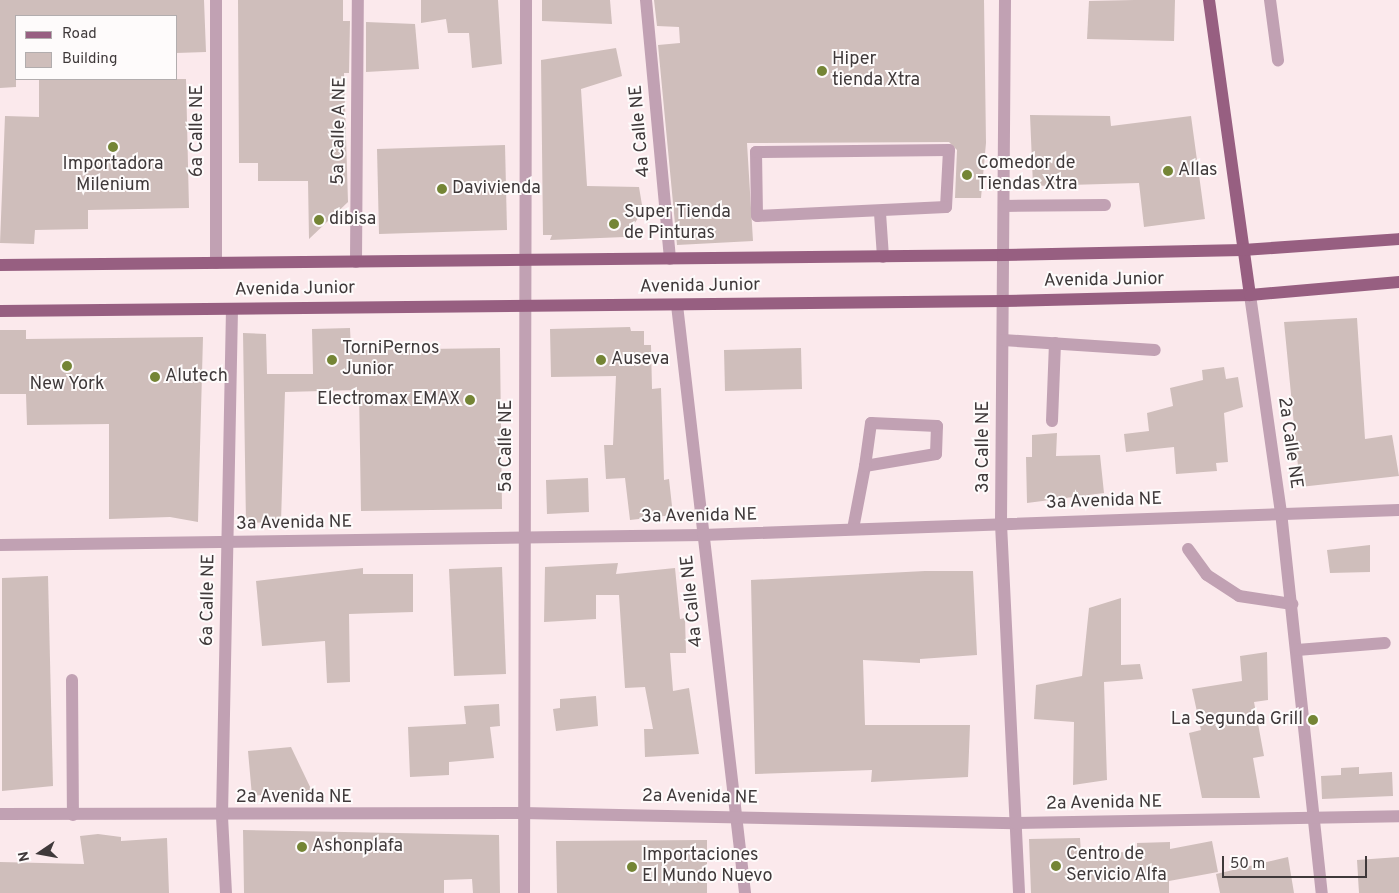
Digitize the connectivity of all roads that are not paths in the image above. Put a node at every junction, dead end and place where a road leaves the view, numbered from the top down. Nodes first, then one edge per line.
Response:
1 (216, 0) edge
2 (358, 0) edge
3 (526, 0) edge
4 (646, 0) edge
5 (1006, 0) edge
6 (1210, 0) edge
7 (1270, 0) edge
8 (1278, 60) dead end
9 (1105, 205) dead end
10 (1004, 206) junction
11 (880, 213) junction
12 (1399, 239) edge
13 (1243, 250) junction
14 (1003, 255) junction
15 (883, 257) junction
16 (670, 259) junction
17 (527, 260) junction
18 (356, 262) junction
19 (216, 263) junction
20 (0, 265) edge
21 (1399, 282) edge
22 (1250, 295) junction
23 (1003, 301) junction
24 (677, 304) junction
25 (526, 306) junction
26 (232, 309) junction
27 (0, 310) edge
28 (1003, 340) junction
29 (1055, 343) junction
30 (1155, 350) dead end
31 (1052, 421) dead end
32 (865, 466) junction
33 (1399, 510) edge
34 (1281, 512) junction
35 (1001, 524) junction
36 (853, 529) junction
37 (703, 535) junction
38 (524, 538) junction
39 (227, 543) junction
40 (0, 545) edge
41 (1188, 549) dead end
42 (1292, 604) junction
43 (1386, 644) dead end
44 (1297, 650) junction
45 (72, 680) dead end
46 (522, 813) junction
47 (0, 814) edge
48 (73, 815) junction
49 (222, 816) junction
50 (735, 816) junction
51 (1315, 816) junction
52 (1399, 816) edge
53 (1016, 824) junction
54 (226, 893) edge
55 (524, 893) edge
56 (744, 893) edge
57 (1019, 893) edge
58 (1322, 893) edge

1 - 19 street, 6a Calle NE
2 - 18 street, 5a Calle A NE
3 - 17 street, 5a Calle NE
4 - 16 street, 4a Calle NE
5 - 10 street, 3a Calle NE
6 - 13 main road, 2a Calle NE
7 - 8 street
9 - 10 street
10 - 14 street, 3a Calle NE
11 - 11 street
11 - 15 street
12 - 13 main road, Avenida Junior
13 - 14 main road, Avenida Junior
13 - 22 main road, 2a Calle NE
14 - 15 main road, Avenida Junior
14 - 23 street, 3a Calle NE
15 - 16 main road, Avenida Junior
16 - 17 main road, Avenida Junior
17 - 18 main road, Avenida Junior
17 - 25 street, 5a Calle NE
18 - 19 main road, Avenida Junior
19 - 20 main road, Avenida Junior
21 - 22 main road, Avenida Junior
22 - 23 main road, Avenida Junior
22 - 34 street, 2a Calle NE
23 - 24 main road, Avenida Junior
23 - 28 street, 3a Calle NE
24 - 25 main road, Avenida Junior
24 - 37 street, 4a Calle NE
25 - 26 main road, Avenida Junior
25 - 38 street, 5a Calle NE
26 - 27 main road, Avenida Junior
26 - 39 street, 6a Calle NE
28 - 29 street
28 - 35 street, 3a Calle NE
29 - 30 street
29 - 31 street
32 - 32 street
32 - 36 street
33 - 34 street, 3a Avenida NE
34 - 35 street, 3a Avenida NE
34 - 42 street, 2a Calle NE
35 - 36 street, 3a Avenida NE
35 - 53 street, 3a Calle NE
36 - 37 street, 3a Avenida NE
37 - 38 street, 3a Avenida NE
37 - 50 street, 4a Calle NE
38 - 39 street, 3a Avenida NE
38 - 46 street, 5a Calle NE
39 - 40 street, 3a Avenida NE
39 - 49 street, 6a Calle NE
41 - 42 street
42 - 44 street, 2a Calle NE
43 - 44 street
44 - 51 street, 2a Calle NE
45 - 48 street
46 - 49 street, 2a Avenida NE
46 - 50 street, 2a Avenida NE
46 - 55 street, 5a Calle NE
47 - 48 street, 2a Avenida NE
48 - 49 street, 2a Avenida NE
49 - 54 street, 6a Calle NE
50 - 53 street, 2a Avenida NE
50 - 56 street, 4a Calle NE
51 - 52 street, 2a Avenida NE
51 - 53 street, 2a Avenida NE
51 - 58 street, 2a Calle NE
53 - 57 street, 3a Calle NE

